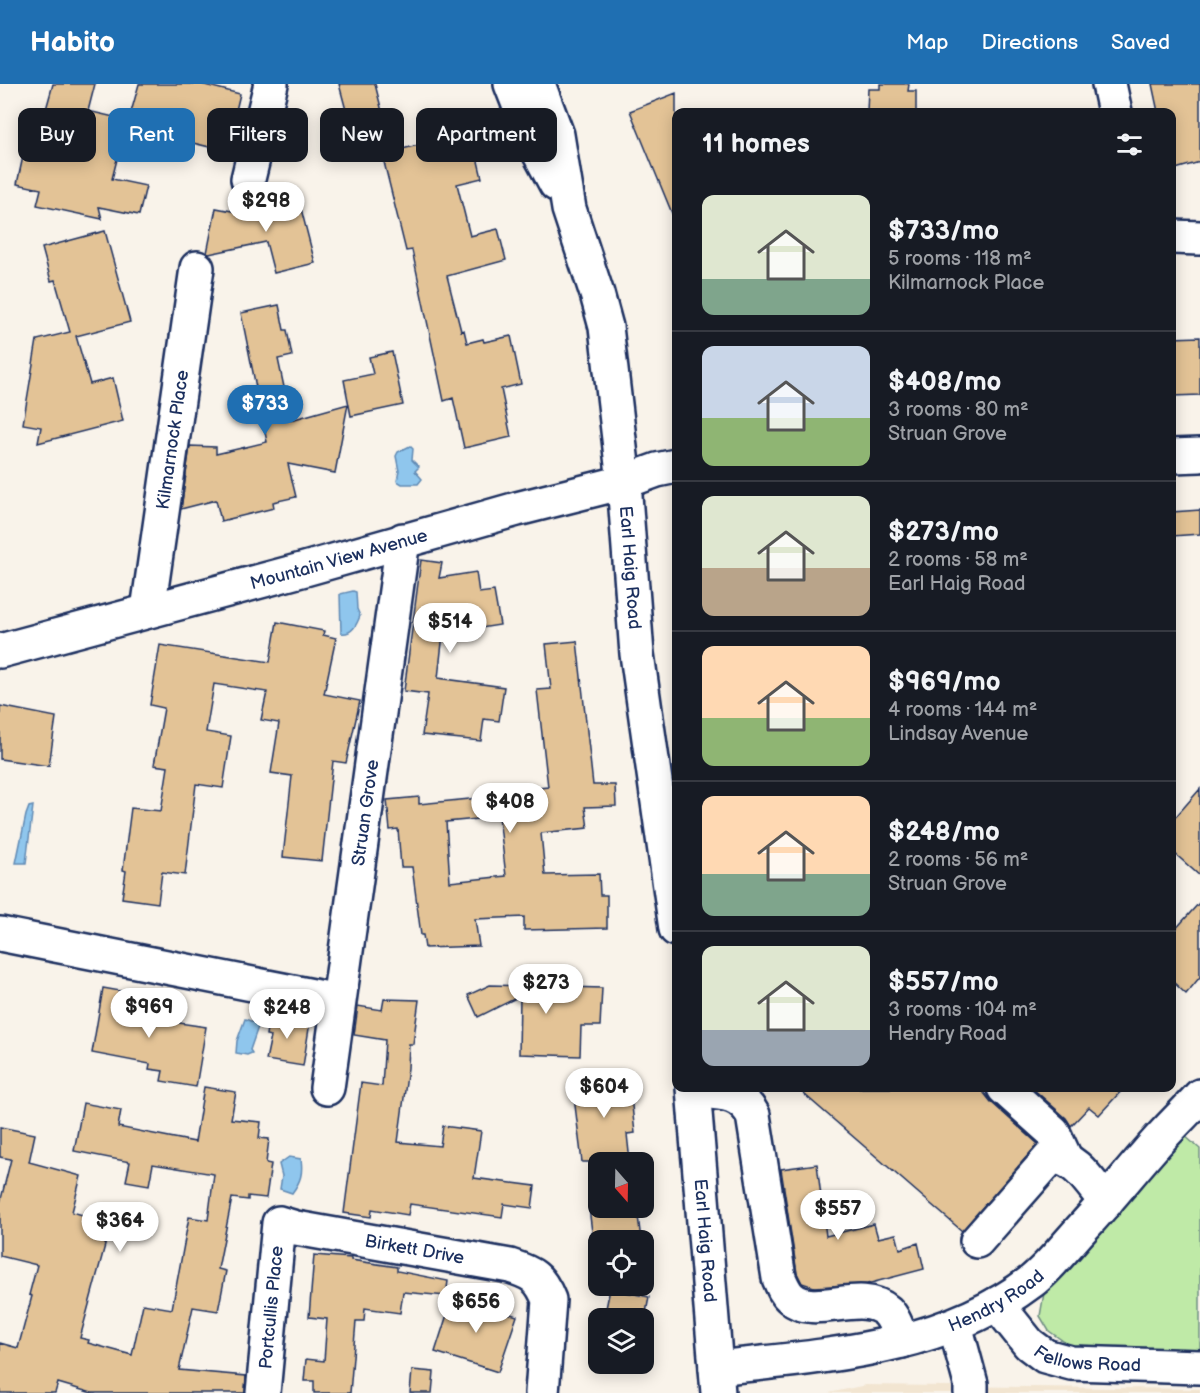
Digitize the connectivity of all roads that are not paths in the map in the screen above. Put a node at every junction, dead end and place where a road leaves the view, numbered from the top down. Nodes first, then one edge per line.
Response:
1 (272, 84) edge
2 (511, 84) edge
3 (538, 84) edge
4 (1109, 84) edge
5 (1113, 108) edge
6 (248, 179) dead end
7 (569, 209) junction
8 (1176, 237) edge
9 (1200, 238) edge
10 (197, 268) dead end
11 (1200, 455) edge
12 (1176, 456) edge
13 (672, 467) edge
14 (624, 482) junction
15 (403, 540) junction
16 (148, 610) junction
17 (0, 651) edge
18 (672, 901) edge
19 (0, 934) edge
20 (338, 1001) junction
21 (327, 1088) dead end
22 (693, 1092) edge
23 (714, 1092) edge
24 (1008, 1092) edge
25 (1200, 1096) edge
26 (1065, 1158) junction
27 (1106, 1202) junction
28 (279, 1223) joint
29 (976, 1241) dead end
30 (997, 1304) junction
31 (955, 1325) junction
32 (902, 1341) junction
33 (1200, 1367) edge
34 (717, 1380) edge
35 (262, 1393) edge
36 (542, 1393) edge
37 (971, 1393) edge

1 - 6 street
2 - 7 street, Earl Haig Road
3 - 7 street, Earl Haig Road
4 - 5 street
7 - 14 street, Earl Haig Road
8 - 9 street
10 - 16 street, Kilmarnock Place
11 - 12 street
13 - 14 street, Mountain View Avenue
14 - 15 street, Mountain View Avenue
14 - 18 street, Earl Haig Road
15 - 16 street, Mountain View Avenue
15 - 20 street, Struan Grove
16 - 17 street, Mountain View Avenue
19 - 20 street
20 - 21 street, Struan Grove
22 - 34 street, Earl Haig Road
23 - 32 street
24 - 26 street
25 - 27 street, Hendry Road
26 - 27 street
26 - 29 street
27 - 30 street, Hendry Road
28 - 35 street, Portcullis Place
28 - 36 street, Birkett Drive
30 - 31 street, Hendry Road
30 - 33 street, Fellows Road
31 - 32 street, Hendry Road
31 - 37 street
32 - 34 street, Hendry Road

